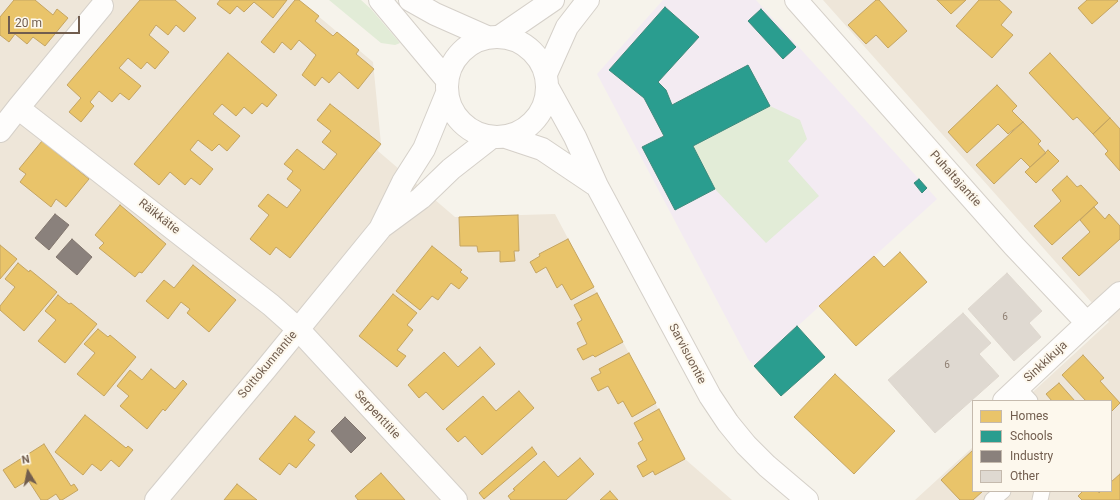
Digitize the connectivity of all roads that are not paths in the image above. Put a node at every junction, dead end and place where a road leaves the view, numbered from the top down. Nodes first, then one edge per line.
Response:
1 (380, 0) edge
2 (410, 0) edge
3 (553, 0) edge
4 (588, 0) edge
5 (796, 0) edge
6 (102, 6) dead end
7 (493, 37) junction
8 (547, 81) junction
9 (447, 87) junction
10 (18, 108) junction
11 (0, 131) edge
12 (499, 137) junction
13 (597, 186) junction
14 (380, 229) junction
15 (1120, 293) edge
16 (1088, 323) junction
17 (298, 329) junction
18 (1017, 397) edge
19 (1002, 492) edge
20 (156, 500) edge
21 (456, 500) edge
22 (807, 500) edge
23 (992, 500) edge

1 - 9 street
2 - 7 street
3 - 7 street
4 - 8 street
5 - 16 street, Puhaltajantie
6 - 10 street
7 - 8 street
7 - 9 street
8 - 12 street
8 - 13 street, Sarvisuontie
9 - 12 street
9 - 14 street, Soittokunnantie
10 - 11 street
10 - 17 street, Räikkätie
12 - 13 street, Sarvisuontie
12 - 14 street, Soittokunnantie
13 - 22 street, Sarvisuontie
14 - 17 street, Soittokunnantie
15 - 16 street
16 - 18 street, Sinkkikuja
17 - 20 street, Soittokunnantie
17 - 21 street, Serpenttitie
19 - 23 lane

